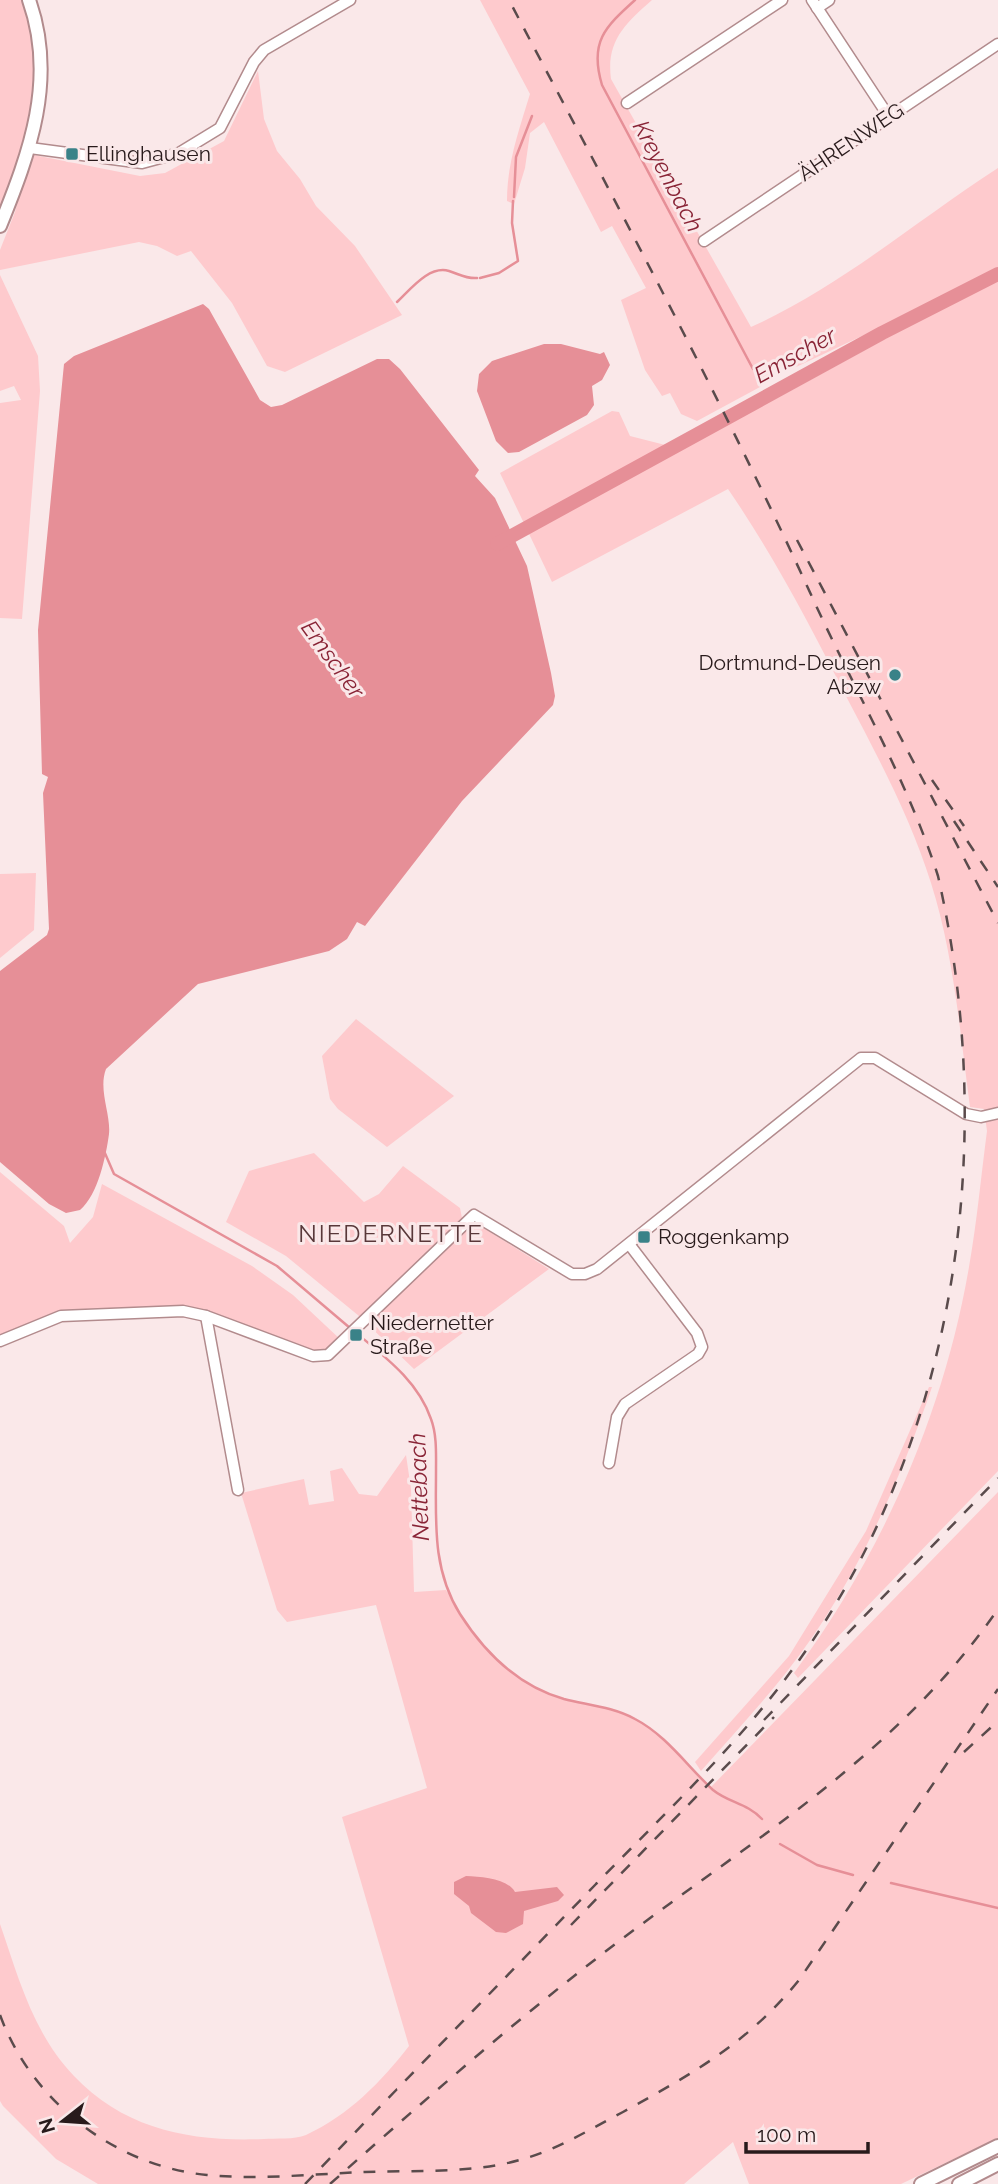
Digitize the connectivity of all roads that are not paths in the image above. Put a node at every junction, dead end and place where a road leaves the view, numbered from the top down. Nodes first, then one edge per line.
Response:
1 (29, 0) edge
2 (350, 0) edge
3 (782, 0) edge
4 (829, 0) edge
5 (814, 4) edge
6 (998, 44) edge
7 (627, 103) dead end
8 (889, 117) junction
9 (30, 148) junction
10 (0, 226) edge
11 (704, 240) dead end
12 (998, 1113) edge
13 (629, 1244) junction
14 (206, 1316) junction
15 (0, 1341) edge
16 (608, 1463) dead end
17 (239, 1490) dead end
18 (998, 2146) edge
19 (998, 2164) edge
20 (921, 2184) edge
21 (959, 2184) edge

1 - 9 main road
2 - 9 street
3 - 7 street
4 - 5 street
5 - 8 street
6 - 8 street, ÄHRENWEG
8 - 11 street, ÄHRENWEG
9 - 10 main road
12 - 13 street
13 - 14 street
13 - 16 street
14 - 15 street
14 - 17 street
18 - 20 main road
19 - 21 main road

